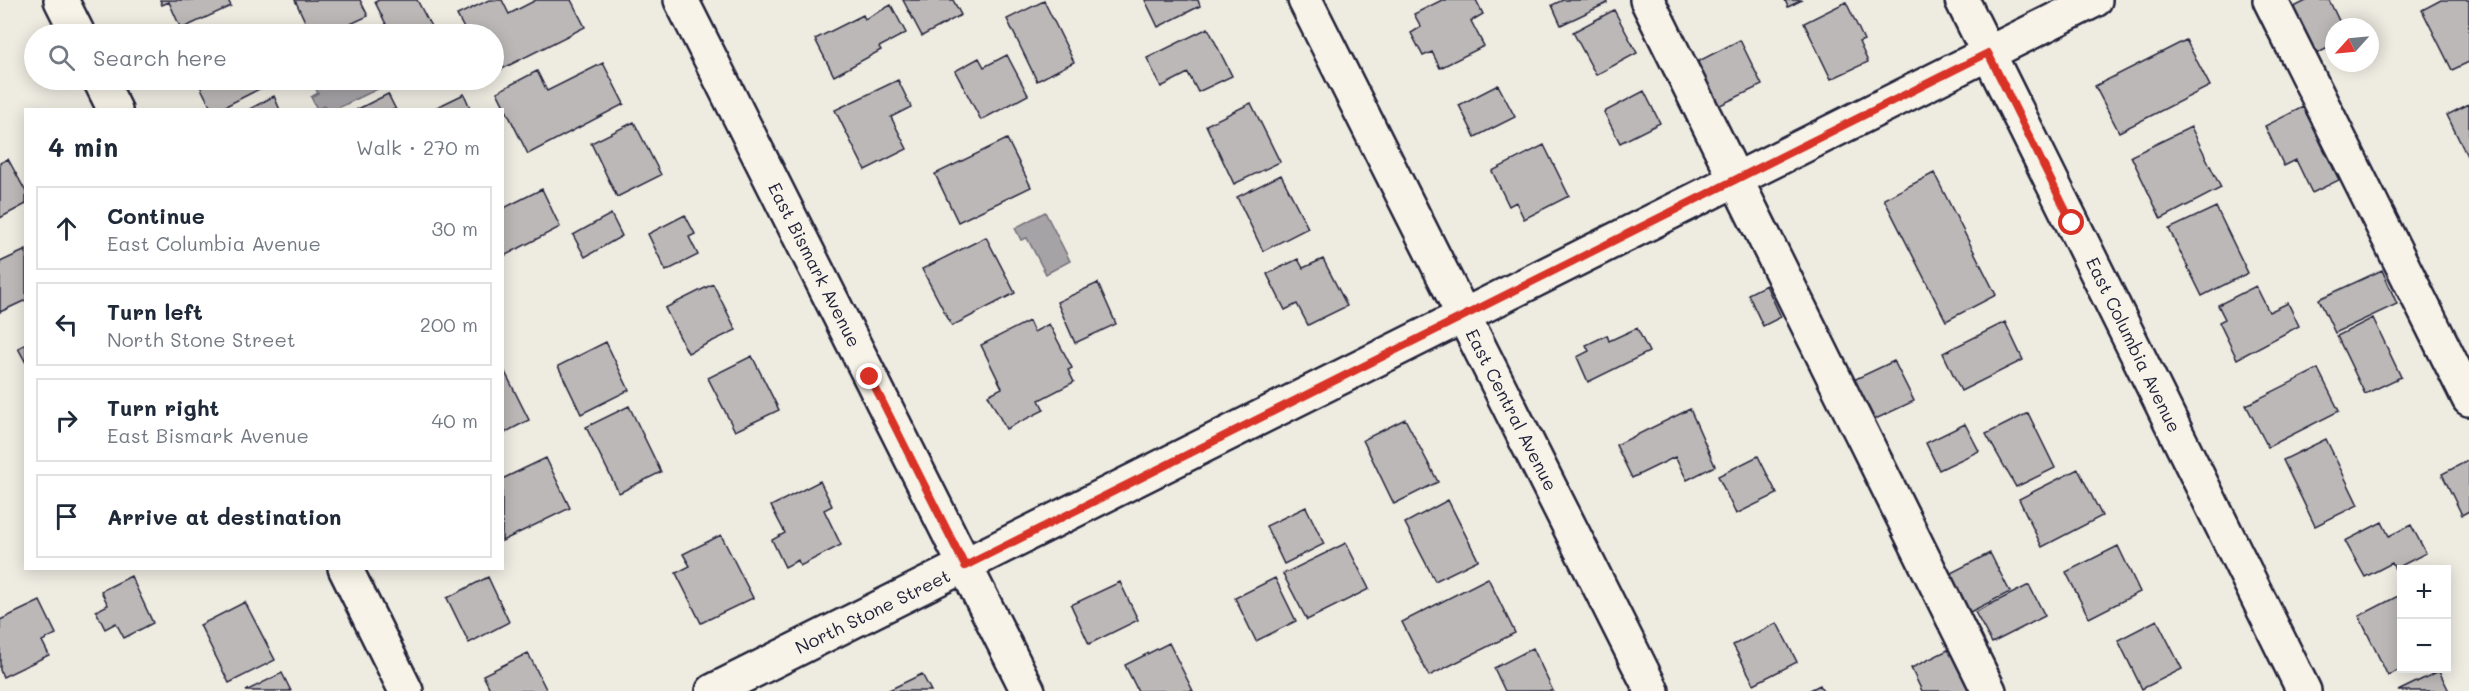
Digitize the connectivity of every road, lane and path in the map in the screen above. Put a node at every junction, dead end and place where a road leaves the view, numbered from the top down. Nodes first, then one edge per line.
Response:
1 (61, 0) edge
2 (681, 0) edge
3 (1305, 0) edge
4 (1647, 0) edge
5 (1962, 0) edge
6 (2095, 0) edge
7 (2270, 0) edge
8 (73, 24) edge
9 (1988, 53) junction
10 (105, 90) edge
11 (114, 108) edge
12 (1736, 180) junction
13 (1464, 316) junction
14 (2469, 399) edge
15 (965, 566) junction
16 (346, 570) edge
17 (406, 691) edge
18 (713, 691) edge
19 (1028, 691) edge
20 (1652, 691) edge
21 (1989, 691) edge
22 (2304, 691) edge

1 - 8 street
2 - 15 street, East Bismark Avenue
3 - 13 street, East Central Avenue
4 - 12 street
5 - 9 street, East Columbia Avenue
6 - 9 street, North Stone Street
7 - 14 street
9 - 12 street, North Stone Street
9 - 22 street, East Columbia Avenue
10 - 11 street
12 - 13 street, North Stone Street
12 - 21 street
13 - 15 street, North Stone Street
13 - 20 street, East Central Avenue
15 - 18 street, North Stone Street
15 - 19 street, East Bismark Avenue
16 - 17 street

